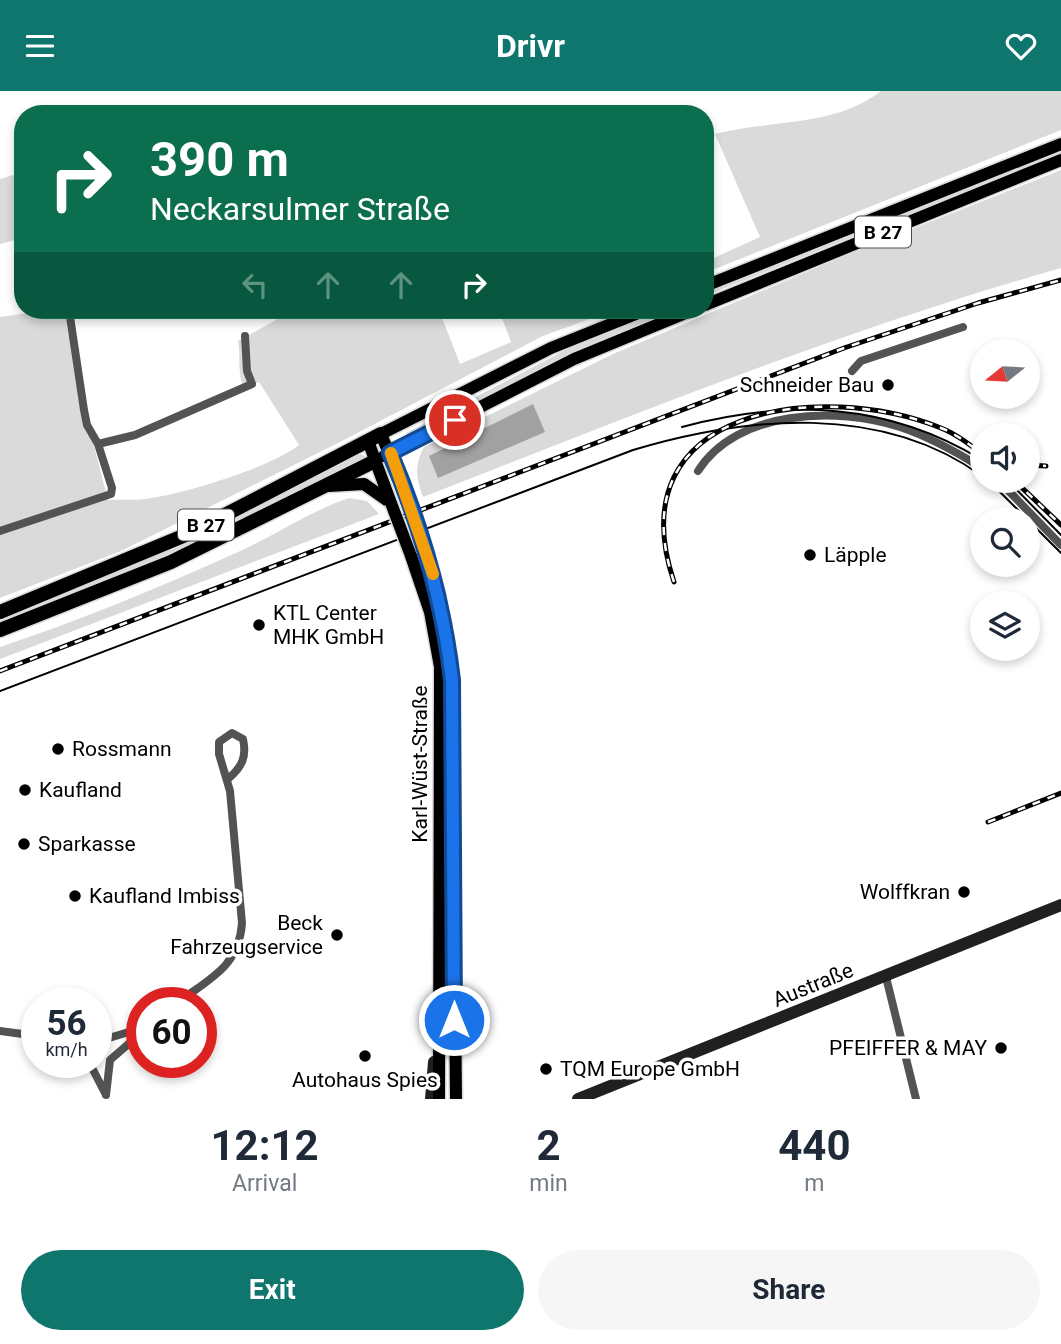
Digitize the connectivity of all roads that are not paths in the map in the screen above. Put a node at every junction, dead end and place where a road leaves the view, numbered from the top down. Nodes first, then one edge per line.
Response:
1 (1061, 144) edge
2 (1061, 160) edge
3 (714, 282) edge
4 (714, 301) edge
5 (70, 319) edge
6 (624, 319) edge
7 (671, 319) edge
8 (963, 327) dead end
9 (244, 336) dead end
10 (852, 371) dead end
11 (374, 438) junction
12 (98, 444) junction
13 (390, 453) junction
14 (970, 460) edge
15 (375, 461) junction
16 (698, 471) dead end
17 (326, 487) junction
18 (1011, 493) edge
19 (391, 503) junction
20 (0, 531) edge
21 (1061, 545) edge
22 (0, 612) edge
23 (0, 630) edge
24 (228, 779) junction
25 (1061, 905) edge
26 (886, 977) junction
27 (198, 987) edge
28 (438, 1026) junction
29 (0, 1031) edge
30 (21, 1034) edge
31 (126, 1046) edge
32 (97, 1078) edge
33 (107, 1097) edge
34 (457, 1097) edge
35 (431, 1099) edge
36 (439, 1099) edge
37 (578, 1099) edge
38 (916, 1099) edge

1 - 3 main road, B 27
2 - 4 main road, B 27
5 - 12 street
6 - 11 main road, B 27
7 - 13 main road, B 27
8 - 10 street
9 - 12 street
11 - 13 main road, Karl-Wüst-Straße
11 - 15 main road, Karl-Wüst-Straße
11 - 22 highway, B 27
12 - 20 street
13 - 15 main road, B 27
13 - 34 main road, Karl-Wüst-Straße, bridge
14 - 16 street
15 - 17 highway, B 27
15 - 19 main road, Karl-Wüst-Straße
17 - 19 main road
17 - 23 highway, B 27
18 - 21 street
19 - 28 main road, Karl-Wüst-Straße, bridge
24 - 24 street
24 - 27 street
25 - 26 main road, Austraße
26 - 37 main road, Austraße
26 - 38 street
28 - 35 main road
28 - 36 main road, Karl-Wüst-Straße
29 - 30 street
31 - 33 street
32 - 33 street

